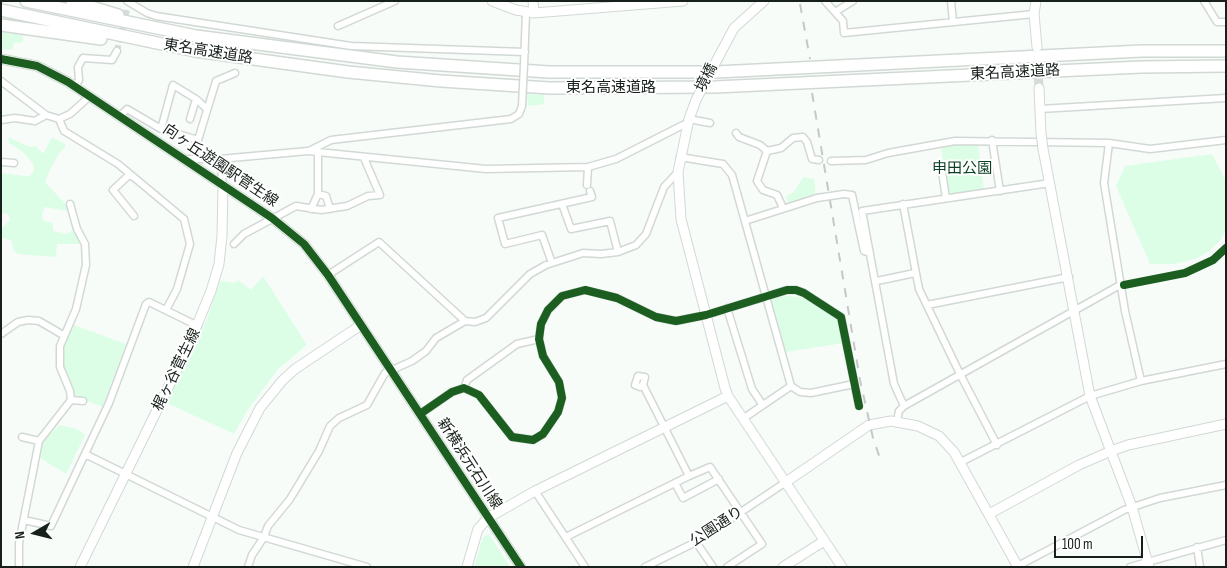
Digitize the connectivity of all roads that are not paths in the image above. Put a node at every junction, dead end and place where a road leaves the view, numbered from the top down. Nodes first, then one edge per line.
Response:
1 (26, 1) edge
2 (72, 1) edge
3 (395, 1) edge
4 (492, 1) edge
5 (533, 1) edge
6 (683, 1) edge
7 (764, 1) edge
8 (825, 1) edge
9 (853, 1) edge
10 (951, 1) edge
11 (1036, 1) edge
12 (1204, 1) edge
13 (127, 4) edge
14 (1, 10) edge
15 (835, 12) junction
16 (530, 13) junction
17 (1034, 14) junction
18 (953, 22) junction
19 (1226, 22) edge
20 (1, 26) edge
21 (338, 26) dead end
22 (164, 31) junction
23 (170, 47) junction
24 (1037, 47) tunnel mouth
25 (117, 51) dead end
26 (1226, 51) edge
27 (525, 54) junction
28 (1, 59) edge
29 (1226, 66) edge
30 (235, 73) dead end
31 (1, 82) edge
32 (75, 87) junction
33 (1039, 88) tunnel mouth
34 (90, 96) junction
35 (1226, 98) edge
36 (196, 99) junction
37 (207, 109) junction
38 (1040, 109) junction
39 (46, 115) junction
40 (120, 116) junction
41 (58, 119) junction
42 (190, 119) dead end
43 (1, 120) edge
44 (688, 121) junction
45 (710, 123) dead end
46 (161, 129) junction
47 (736, 133) dead end
48 (992, 140) junction
49 (1226, 140) edge
50 (1109, 142) junction
51 (308, 151) junction
52 (767, 151) junction
53 (318, 152) junction
54 (680, 157) junction
55 (364, 158) junction
56 (184, 159) junction
57 (220, 159) junction
58 (819, 160) dead end
59 (831, 161) dead end
60 (1, 162) edge
61 (14, 163) dead end
62 (588, 167) junction
63 (678, 172) junction
64 (942, 172) dead end
65 (129, 175) junction
66 (1050, 183) junction
67 (223, 186) junction
68 (1000, 191) junction
69 (318, 194) junction
70 (946, 198) junction
71 (70, 204) dead end
72 (562, 204) junction
73 (903, 204) junction
74 (783, 208) junction
75 (311, 209) junction
76 (330, 209) junction
77 (134, 216) dead end
78 (272, 218) junction
79 (744, 220) junction
80 (234, 244) dead end
81 (618, 252) junction
82 (870, 253) junction
83 (552, 263) junction
84 (915, 273) junction
85 (328, 275) junction
86 (1069, 277) junction
87 (877, 281) junction
88 (1120, 286) junction
89 (766, 297) junction
90 (927, 305) junction
91 (727, 308) junction
92 (166, 310) junction
93 (1075, 310) junction
94 (706, 315) junction
95 (465, 321) junction
96 (361, 325) junction
97 (198, 326) junction
98 (2, 332) edge
99 (63, 335) junction
100 (539, 338) junction
101 (379, 351) joint
102 (1226, 364) edge
103 (391, 370) junction
104 (960, 374) junction
105 (1141, 381) junction
106 (854, 384) junction
107 (643, 385) dead end
108 (791, 386) junction
109 (464, 388) junction
110 (728, 396) junction
111 (1090, 396) junction
112 (71, 400) junction
113 (83, 401) dead end
114 (762, 404) junction
115 (859, 406) dead end
116 (904, 406) junction
117 (420, 414) junction
118 (744, 418) junction
119 (897, 421) junction
120 (1226, 424) edge
121 (664, 427) junction
122 (22, 437) dead end
123 (39, 441) junction
124 (998, 444) junction
125 (1111, 451) junction
126 (85, 454) junction
127 (961, 462) junction
128 (126, 473) junction
129 (689, 476) junction
130 (719, 479) junction
131 (786, 482) junction
132 (675, 483) junction
133 (1226, 485) edge
134 (535, 491) junction
135 (1132, 507) junction
136 (740, 512) junction
137 (989, 514) junction
138 (212, 516) junction
139 (488, 518) junction
140 (24, 520) junction
141 (264, 537) junction
142 (566, 537) junction
143 (824, 540) junction
144 (1226, 540) edge
145 (696, 542) junction
146 (1197, 547) junction
147 (1149, 563) edge
148 (19, 567) edge
149 (80, 567) edge
150 (193, 567) edge
151 (248, 567) edge
152 (367, 567) edge
153 (467, 567) edge
154 (521, 567) edge
155 (585, 567) edge
156 (645, 567) edge
157 (713, 567) edge
158 (727, 567) edge
159 (783, 567) edge
160 (842, 567) edge
161 (1017, 567) edge
162 (1130, 567) edge
163 (1200, 567) edge

1 - 22 highway, 東名高速道路
2 - 22 highway
3 - 21 street
4 - 16 street
5 - 16 street
6 - 16 street
7 - 44 street, 境橋, bridge
8 - 15 street
9 - 15 street
10 - 18 street
11 - 17 street
12 - 19 street
13 - 27 street
14 - 23 highway, 東名高速道路
15 - 18 street
16 - 27 street
17 - 18 street
17 - 24 street
20 - 23 highway
22 - 26 highway, 東名高速道路
23 - 29 highway, 東名高速道路
25 - 32 street
27 - 51 street, bridge
28 - 32 street, 向ヶ丘遊園駅菅生線
30 - 37 street
31 - 39 street
32 - 34 street, 向ヶ丘遊園駅菅生線
33 - 38 street
34 - 40 street, 向ヶ丘遊園駅菅生線
34 - 41 street
35 - 38 street
36 - 37 street
36 - 42 street
36 - 46 street
37 - 46 street
38 - 66 street, bridge
39 - 41 street
39 - 43 street
40 - 46 street
40 - 56 street, 向ヶ丘遊園駅菅生線
41 - 65 street
44 - 45 street
44 - 54 street, 境橋
44 - 62 street
47 - 52 street
48 - 50 street
48 - 59 street
48 - 68 street
49 - 50 street
50 - 88 street
51 - 53 street
51 - 57 street
52 - 58 street
52 - 74 street
53 - 55 street
53 - 69 street
54 - 63 street, 境橋
54 - 79 street
55 - 62 street
55 - 76 street
56 - 57 street
56 - 67 street, 向ヶ丘遊園駅菅生線
57 - 67 street, 梶ヶ谷菅生線
60 - 61 street
62 - 72 street
63 - 81 street
63 - 94 street, 境橋
64 - 70 street
65 - 77 street
65 - 92 street
66 - 68 street
66 - 86 street
67 - 78 street, 向ヶ丘遊園駅菅生線
67 - 97 street, 梶ヶ谷菅生線
68 - 70 street
69 - 75 street
69 - 76 street
70 - 73 street
71 - 99 street
72 - 81 street
72 - 83 street
73 - 82 street
73 - 84 street
74 - 79 street
74 - 82 street, bridge
75 - 76 street
75 - 78 street
78 - 80 street
78 - 85 street, 向ヶ丘遊園駅菅生線
79 - 89 street
81 - 83 street
82 - 87 street
83 - 95 street
84 - 87 street
84 - 90 street
85 - 95 street
85 - 96 street, 向ヶ丘遊園駅菅生線
86 - 90 street
86 - 93 street
87 - 116 street
88 - 93 street
88 - 105 street
89 - 91 street
89 - 106 street
89 - 108 street
90 - 104 street
91 - 94 street
91 - 114 street
92 - 97 street
92 - 126 street
93 - 104 street
93 - 111 street
94 - 100 street
94 - 110 street, 境橋
95 - 103 street
96 - 101 street, 向ヶ丘遊園駅菅生線
96 - 138 street
97 - 128 street, 梶ヶ谷菅生線
98 - 99 street
99 - 112 street
100 - 109 street
100 - 109 street
101 - 103 street, 新横浜元石川線
102 - 105 street
103 - 117 street, 新横浜元石川線
103 - 141 street
104 - 116 street
104 - 124 street
105 - 111 street
106 - 108 street
106 - 115 street
107 - 121 street
108 - 114 street
109 - 117 street
110 - 118 street
110 - 121 street
111 - 124 street
111 - 125 street
112 - 113 street
112 - 123 street
114 - 118 street
116 - 119 street
117 - 139 street, 新横浜元石川線
118 - 131 street
119 - 127 street
119 - 131 street
120 - 125 street
121 - 129 street
121 - 134 street
122 - 123 street
123 - 140 street
124 - 127 street
125 - 135 street
125 - 137 street
126 - 128 street
126 - 140 street
127 - 137 street
128 - 138 street
128 - 149 street, 梶ヶ谷菅生線
129 - 130 street
129 - 132 street
130 - 132 street
130 - 136 street
131 - 136 street, 公園通り
131 - 143 street
132 - 142 street
133 - 135 street
134 - 139 street
134 - 142 street
135 - 147 street
135 - 161 street
136 - 145 street, 公園通り
136 - 158 street
137 - 161 street
138 - 141 street
138 - 150 street
139 - 153 street
139 - 154 street, 新横浜元石川線
140 - 148 street
141 - 151 street
141 - 152 street
142 - 155 street
143 - 159 street
143 - 160 street
144 - 146 street
145 - 156 street, 公園通り
145 - 157 street
146 - 147 street
146 - 163 street
147 - 162 street

